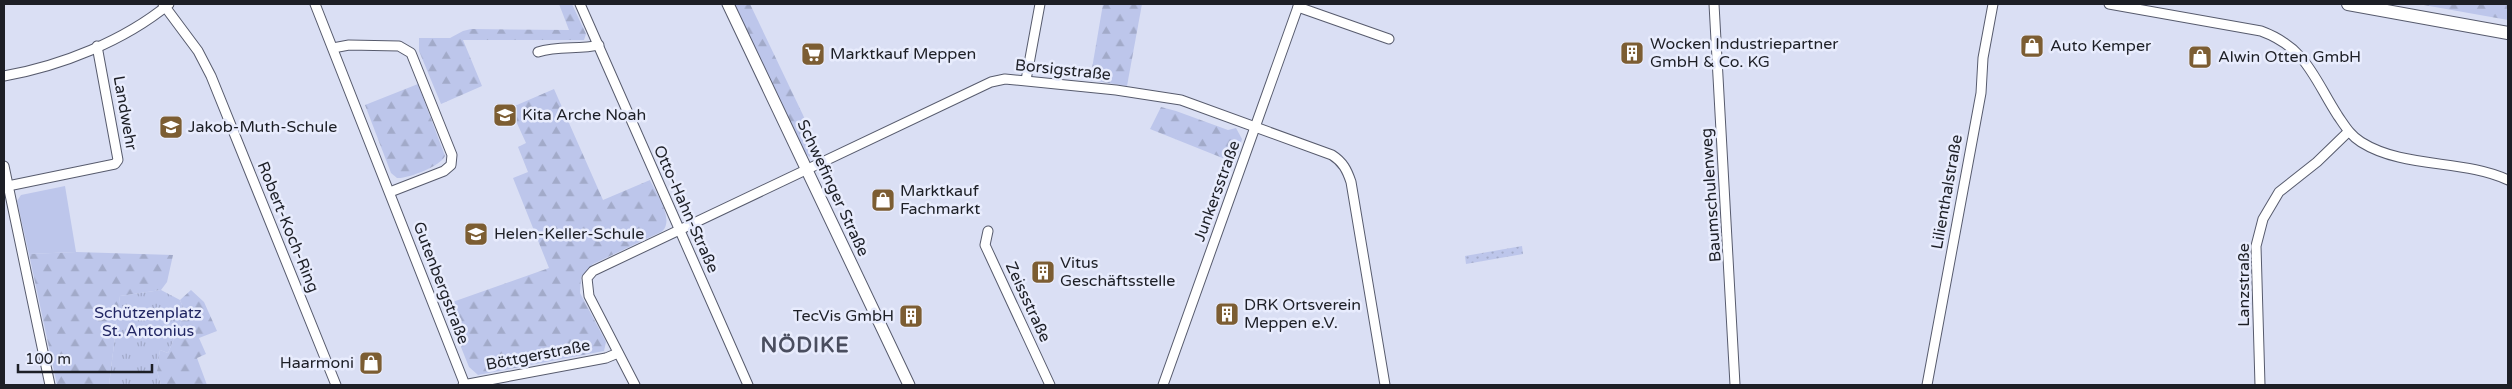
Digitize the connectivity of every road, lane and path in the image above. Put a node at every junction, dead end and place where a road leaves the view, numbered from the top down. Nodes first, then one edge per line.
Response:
1 (315, 4) edge
2 (580, 4) edge
3 (728, 4) edge
4 (1040, 4) edge
5 (1714, 4) edge
6 (1993, 4) edge
7 (2109, 4) edge
8 (2348, 4) edge
9 (166, 5) edge
10 (1299, 5) edge
11 (2508, 33) edge
12 (1389, 39) dead end
13 (599, 45) junction
14 (97, 46) junction
15 (333, 48) junction
16 (538, 52) dead end
17 (4, 76) edge
18 (1026, 80) junction
19 (1257, 127) junction
20 (2348, 132) junction
21 (4, 166) edge
22 (807, 169) junction
23 (2508, 180) edge
24 (8, 186) junction
25 (390, 192) junction
26 (679, 230) junction
27 (988, 231) dead end
28 (618, 353) junction
29 (50, 385) edge
30 (336, 385) edge
31 (464, 385) edge
32 (635, 385) edge
33 (748, 385) edge
34 (909, 385) edge
35 (1050, 385) edge
36 (1163, 385) edge
37 (1385, 385) edge
38 (1735, 385) edge
39 (1927, 385) edge
40 (2260, 385) edge

1 - 15 street, Gutenbergstraße
2 - 13 street, Otto-Hahn-Straße
3 - 22 street, Schwefinger Straße
4 - 18 street
5 - 38 street, Baumschulenweg
6 - 39 street, Lilienthalstraße
7 - 20 street
8 - 11 main road
9 - 14 street
9 - 30 street, Robert-Koch-Ring
10 - 12 street, Junkersstraße
10 - 19 street, Junkersstraße
13 - 16 street
13 - 26 street, Otto-Hahn-Straße
14 - 17 street
14 - 24 street, Landwehr
15 - 25 street, Gutenbergstraße
15 - 25 street
18 - 19 street, Borsigstraße
18 - 22 street, Borsigstraße
19 - 36 street, Junkersstraße
19 - 37 street, Borsigstraße
20 - 23 street
20 - 40 street, Lanzstraße
21 - 24 street
22 - 26 street, Borsigstraße
22 - 34 street, Schwefinger Straße
24 - 29 street
25 - 31 street, Gutenbergstraße
26 - 28 street, Borsigstraße
26 - 33 street, Otto-Hahn-Straße
27 - 35 street, Zeissstraße
28 - 31 street, Böttgerstraße
28 - 32 street

